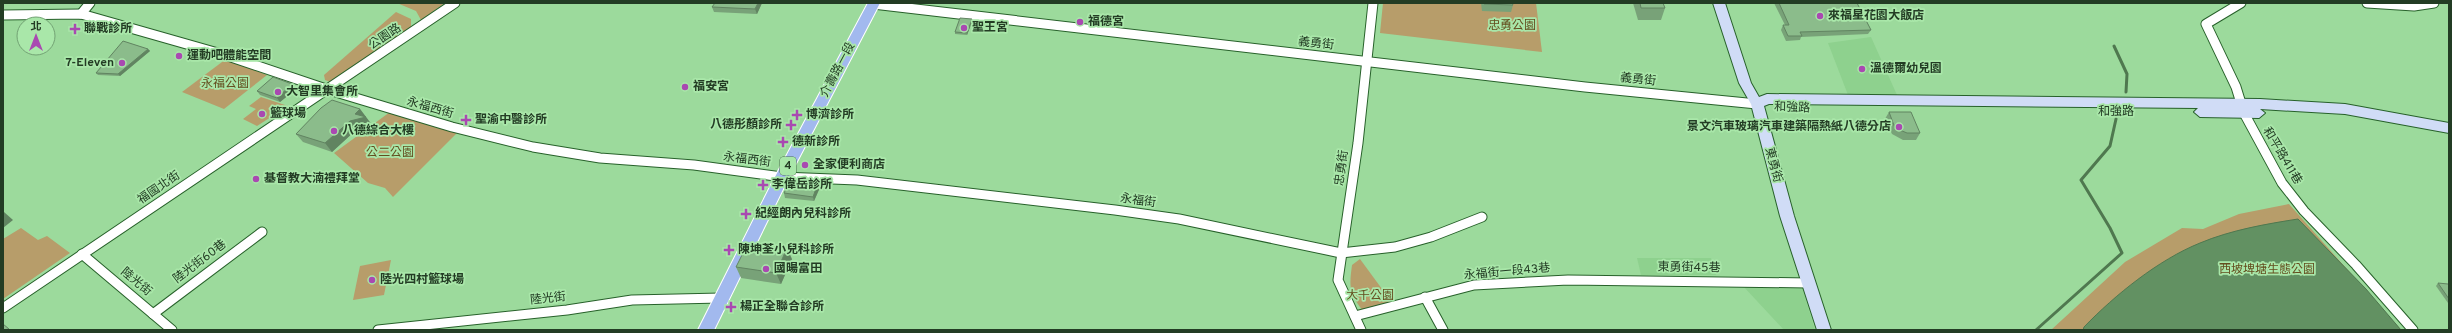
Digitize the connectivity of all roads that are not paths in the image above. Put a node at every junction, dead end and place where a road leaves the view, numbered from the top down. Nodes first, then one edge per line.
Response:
1 (90, 3) edge
2 (455, 3) edge
3 (873, 3) edge
4 (1373, 3) edge
5 (1719, 3) edge
6 (2242, 3) edge
7 (2367, 3) edge
8 (2434, 3) edge
9 (81, 14) junction
10 (3, 15) edge
11 (1366, 62) junction
12 (329, 90) junction
13 (1757, 104) junction
14 (2242, 108) junction
15 (2449, 128) edge
16 (2449, 135) edge
17 (782, 177) junction
18 (1482, 217) dead end
19 (262, 232) dead end
20 (1341, 253) junction
21 (82, 254) junction
22 (1568, 280) joint
23 (1809, 283) junction
24 (1425, 297) junction
25 (721, 298) junction
26 (3, 308) edge
27 (153, 314) junction
28 (1355, 316) junction
29 (172, 330) edge
30 (378, 330) edge
31 (706, 330) edge
32 (1361, 330) edge
33 (1444, 330) edge
34 (1824, 330) edge
35 (2413, 330) edge

1 - 9 street
2 - 12 street, 公園路
3 - 11 street, 義勇街
3 - 17 main road, 介壽路一段 / 4
4 - 11 street, 忠勇街
5 - 13 street, 東勇街
6 - 14 street, 和平路411巷
7 - 8 street
9 - 10 street, 永福西街
9 - 12 street, 永福西街
11 - 13 street, 義勇街
11 - 20 street, 忠勇街
12 - 17 street, 永福西街
12 - 21 street, 福國北街
13 - 14 street, 和強路
13 - 23 street, 東勇街
14 - 15 street, 和強路
14 - 16 street, 和強路
14 - 35 street, 和平路411巷
17 - 20 street, 永福街
17 - 25 main road, 介壽路一段 / 4
18 - 20 street, 永福街
19 - 27 street, 陸光街60巷
20 - 28 street, 忠勇街
21 - 26 street, 福國北街
21 - 27 street, 陸光街
22 - 23 street, 東勇街45巷
22 - 24 street, 永福街一段43巷
23 - 34 street, 東勇街
24 - 28 street, 永福街一段43巷
24 - 33 street
25 - 30 street, 陸光街
25 - 31 main road, 介壽路一段 / 4
27 - 29 street, 陸光街
28 - 32 street, 忠勇街

